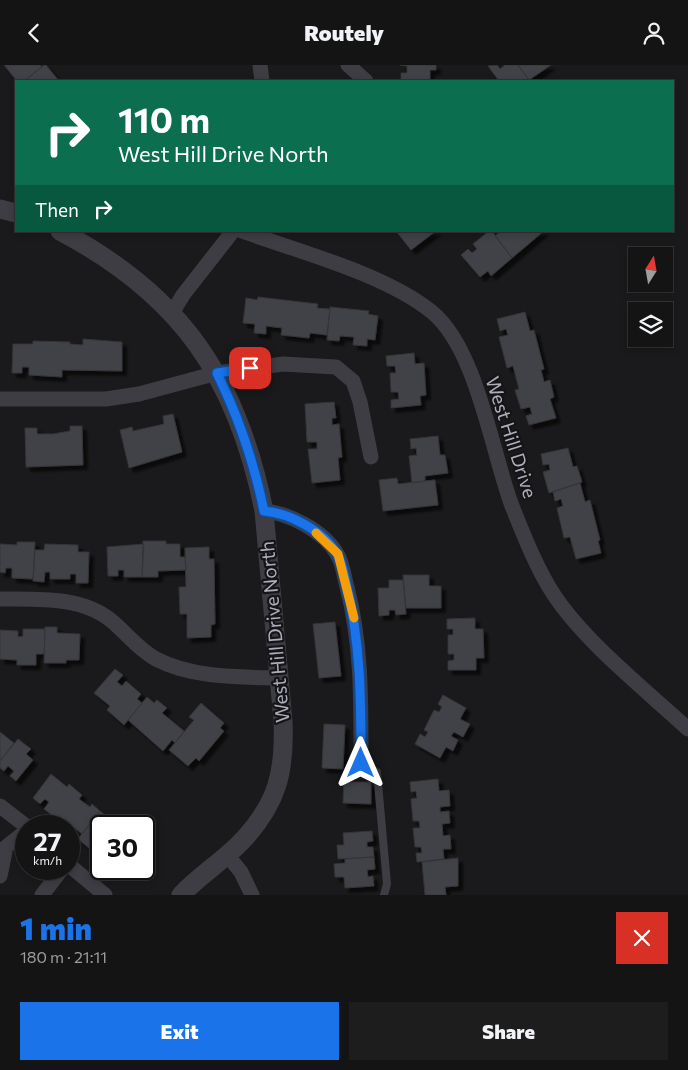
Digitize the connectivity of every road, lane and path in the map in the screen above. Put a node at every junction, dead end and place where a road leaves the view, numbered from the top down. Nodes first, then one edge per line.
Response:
1 (260, 65) edge
2 (348, 65) edge
3 (262, 80) edge
4 (365, 80) edge
5 (0, 209) edge
6 (15, 213) edge
7 (62, 232) edge
8 (232, 232) edge
9 (245, 232) edge
10 (172, 313) junction
11 (217, 373) junction
12 (0, 399) edge
13 (371, 457) dead end
14 (264, 511) junction
15 (0, 599) edge
16 (279, 678) junction
17 (688, 729) edge
18 (361, 763) joint
19 (0, 805) edge
20 (15, 817) edge
21 (15, 840) edge
22 (227, 855) junction
23 (80, 874) edge
24 (0, 876) edge
25 (54, 880) edge
26 (42, 895) edge
27 (105, 895) edge
28 (181, 895) edge
29 (252, 895) edge
30 (384, 895) edge

1 - 3 street
2 - 4 street
5 - 6 street
7 - 10 street, West Hill Drive North
8 - 10 street
9 - 17 street, West Hill Drive
10 - 11 street, West Hill Drive North
11 - 12 street
11 - 13 street
11 - 14 street, West Hill Drive North
14 - 16 street, West Hill Drive North
14 - 18 street
15 - 16 street
16 - 22 street, West Hill Drive North
18 - 30 lane
19 - 20 street
21 - 24 street
22 - 28 street, West Hill Drive North
22 - 29 street
23 - 27 street
25 - 26 street

